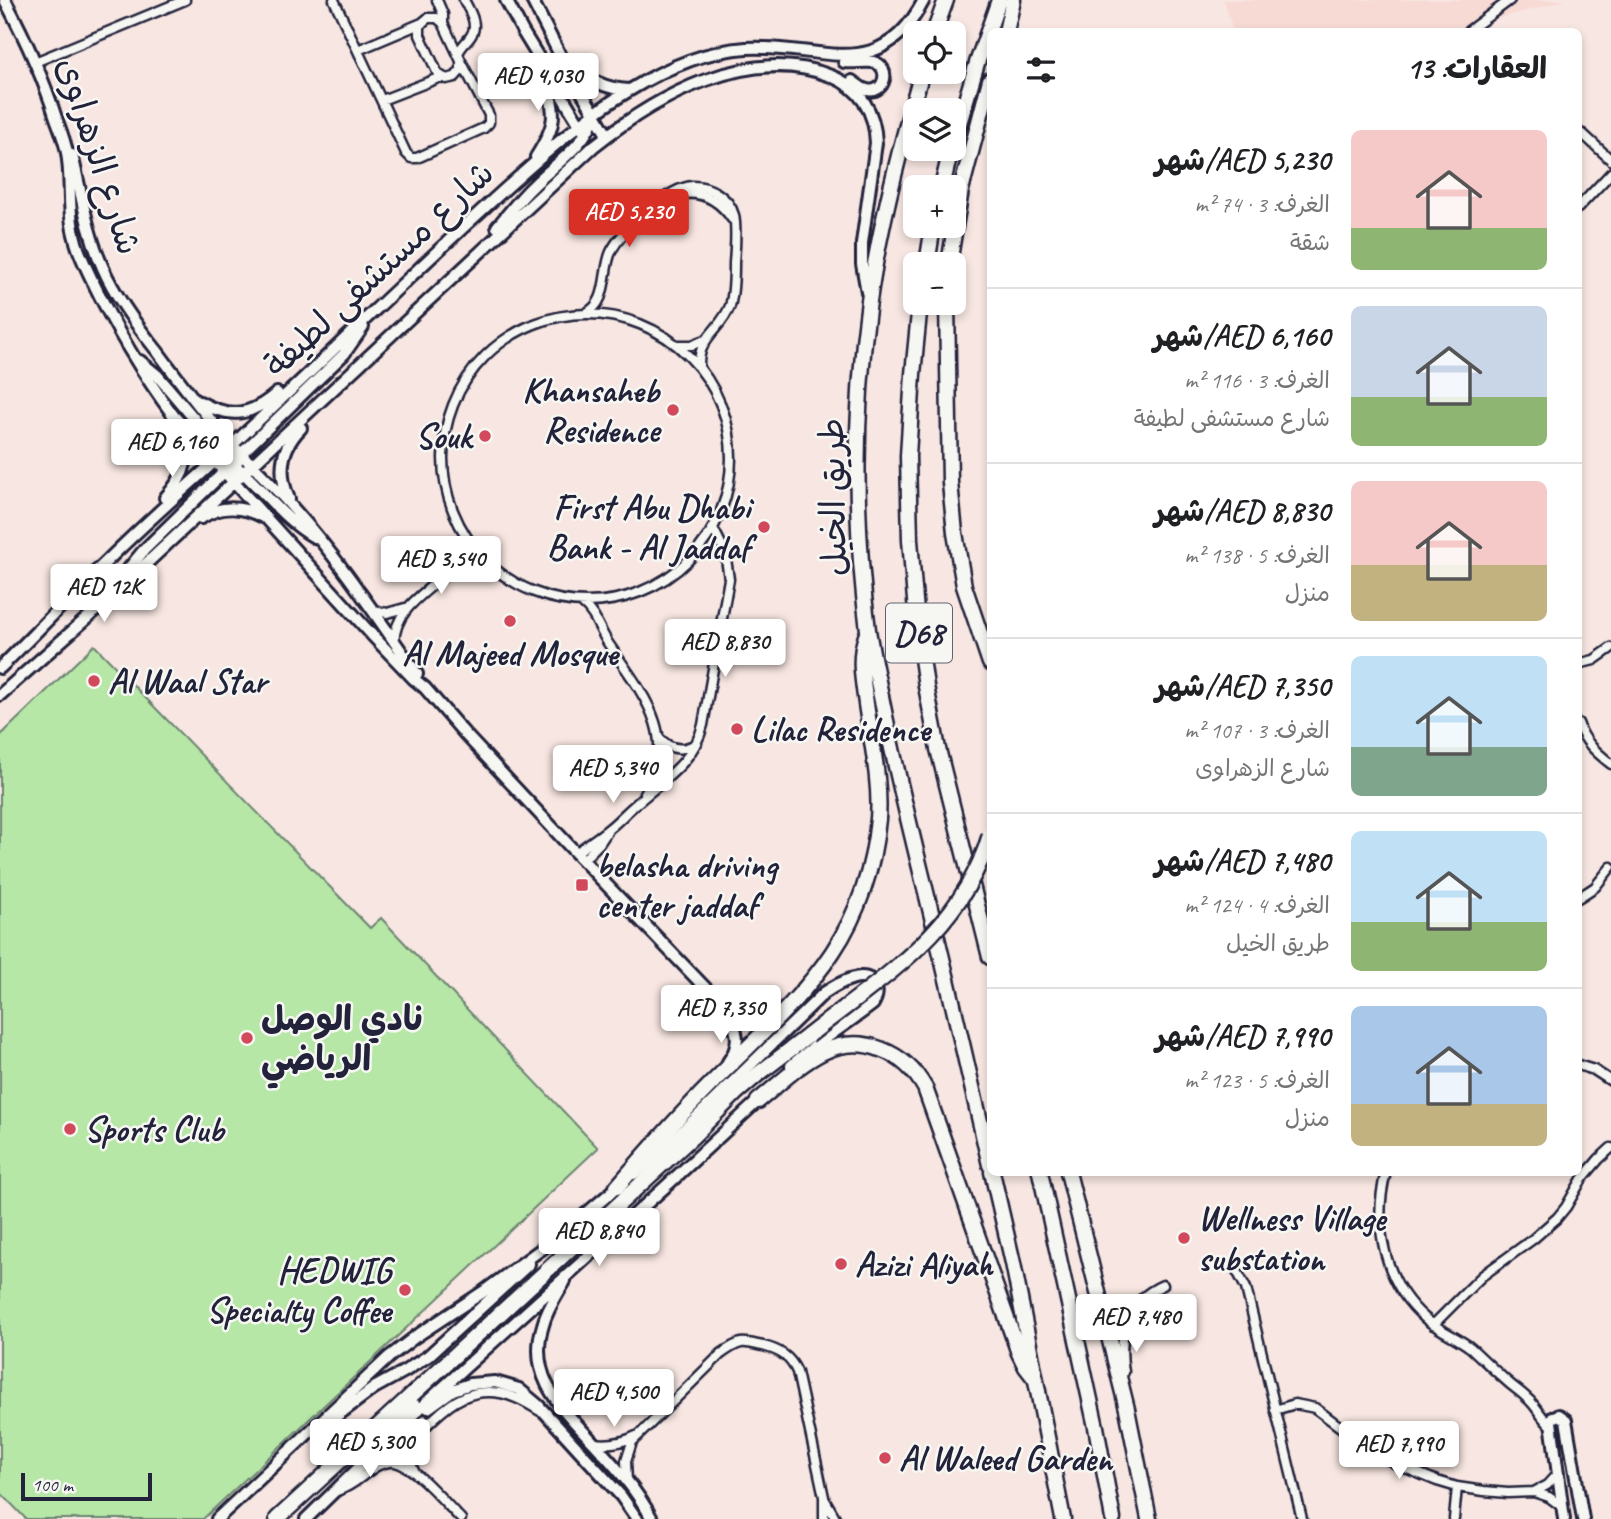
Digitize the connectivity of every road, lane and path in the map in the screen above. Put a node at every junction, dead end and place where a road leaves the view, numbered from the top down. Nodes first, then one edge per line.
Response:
1 (5, 0) edge
2 (11, 0) edge
3 (185, 0) edge
4 (334, 0) edge
5 (437, 0) edge
6 (464, 0) edge
7 (506, 0) edge
8 (532, 0) edge
9 (923, 0) edge
10 (946, 0) edge
11 (999, 0) edge
12 (1013, 0) edge
13 (1510, 0) edge
14 (0, 1) edge
15 (938, 21) edge
16 (422, 23) junction
17 (443, 23) junction
18 (989, 28) edge
19 (1007, 28) edge
20 (1472, 28) edge
21 (987, 34) edge
22 (450, 37) junction
23 (470, 37) junction
24 (358, 50) junction
25 (812, 53) junction
26 (560, 55) junction
27 (459, 57) junction
28 (38, 61) junction
29 (540, 61) junction
30 (813, 70) junction
31 (441, 77) junction
32 (919, 84) edge
33 (629, 90) junction
34 (987, 91) edge
35 (966, 99) edge
36 (382, 100) junction
37 (595, 114) junction
38 (583, 130) junction
39 (1582, 134) edge
40 (607, 135) junction
41 (594, 146) junction
42 (1611, 160) edge
43 (531, 166) junction
44 (67, 169) junction
45 (1611, 173) edge
46 (1582, 204) edge
47 (481, 251) junction
48 (951, 252) edge
49 (602, 294) junction
50 (869, 302) junction
51 (583, 314) junction
52 (919, 315) edge
53 (947, 315) edge
54 (615, 316) junction
55 (367, 318) junction
56 (705, 340) junction
57 (677, 345) junction
58 (130, 352) junction
59 (699, 366) junction
60 (301, 381) junction
61 (191, 395) junction
62 (321, 401) junction
63 (173, 415) junction
64 (233, 459) junction
65 (215, 461) junction
66 (252, 464) junction
67 (233, 481) junction
68 (293, 507) junction
69 (150, 520) junction
70 (273, 524) junction
71 (184, 528) junction
72 (713, 528) junction
73 (465, 537) junction
74 (320, 540) junction
75 (484, 561) junction
76 (456, 563) junction
77 (582, 603) junction
78 (103, 604) junction
79 (408, 607) junction
80 (374, 610) junction
81 (868, 631) junction
82 (394, 642) junction
83 (1611, 648) edge
84 (987, 655) edge
85 (1582, 663) edge
86 (0, 668) edge
87 (425, 688) junction
88 (0, 695) edge
89 (1582, 732) edge
90 (659, 738) junction
91 (698, 742) junction
92 (1611, 764) edge
93 (639, 801) junction
94 (987, 843) edge
95 (579, 856) junction
96 (1611, 867) edge
97 (1582, 895) edge
98 (987, 945) edge
99 (717, 1000) junction
100 (794, 1002) junction
101 (1582, 1066) edge
102 (1611, 1081) edge
103 (708, 1087) junction
104 (758, 1101) junction
105 (1611, 1149) edge
106 (987, 1152) edge
107 (993, 1176) edge
108 (1041, 1176) edge
109 (1069, 1176) edge
110 (1384, 1176) edge
111 (617, 1187) junction
112 (538, 1250) junction
113 (1237, 1271) dead end
114 (570, 1273) junction
115 (1163, 1285) dead end
116 (521, 1317) junction
117 (1433, 1325) junction
118 (1036, 1380) junction
119 (1127, 1409) junction
120 (418, 1410) junction
121 (1275, 1410) junction
122 (546, 1415) junction
123 (1551, 1426) junction
124 (638, 1434) junction
125 (305, 1436) junction
126 (593, 1442) junction
127 (415, 1473) junction
128 (1557, 1474) junction
129 (627, 1482) junction
130 (1457, 1487) junction
131 (307, 1491) junction
132 (335, 1491) junction
133 (1534, 1492) junction
134 (621, 1496) junction
135 (824, 1497) junction
136 (1561, 1506) junction
137 (652, 1518) edge
138 (217, 1519) edge
139 (277, 1519) edge
140 (306, 1519) edge
141 (461, 1519) edge
142 (628, 1519) edge
143 (637, 1519) edge
144 (824, 1519) edge
145 (836, 1519) edge
146 (1063, 1519) edge
147 (1113, 1519) edge
148 (1149, 1519) edge
149 (1302, 1519) edge
150 (1454, 1519) edge
151 (1563, 1519) edge
152 (1583, 1519) edge

1 - 28 main road, شارع الزهراوى
2 - 28 main road, شارع الزهراوى
3 - 28 street
4 - 24 street
5 - 17 street
6 - 23 street
7 - 29 main road
8 - 26 main road
9 - 25 main road, شارع مستشفى لطيفة
10 - 15 highway
11 - 18 highway
12 - 19 highway
13 - 20 street
14 - 44 main road, شارع الزهراوى
16 - 17 street
16 - 24 street
16 - 31 street
17 - 22 street
21 - 35 highway
22 - 23 street
22 - 27 street
23 - 27 street
24 - 36 street
25 - 30 main road
25 - 33 main road, شارع مستشفى لطيفة
26 - 33 main road
26 - 37 main road
27 - 31 street
27 - 36 street
28 - 44 main road, شارع الزهراوى
28 - 61 main road, شارع الزهراوى
29 - 38 main road
29 - 43 main road
30 - 40 main road, شارع مستشفى لطيفة
30 - 50 main road, شارع مستشفى لطيفة
31 - 36 street
32 - 50 highway, طريق الخيل / D68
33 - 37 main road, شارع مستشفى لطيفة
34 - 48 highway
37 - 38 main road, شارع مستشفى لطيفة
37 - 40 main road
38 - 41 main road
38 - 43 main road, شارع مستشفى لطيفة
38 - 47 main road
39 - 42 street
40 - 41 main road, شارع مستشفى لطيفة
41 - 47 main road, شارع مستشفى لطيفة
43 - 55 main road, شارع مستشفى لطيفة
44 - 58 main road, شارع الزهراوى
45 - 46 street
47 - 62 main road, شارع مستشفى لطيفة
49 - 51 street
49 - 54 street
49 - 56 street
50 - 81 highway, طريق الخيل / D68
51 - 54 street
51 - 73 street
52 - 98 highway, D68
53 - 84 highway
54 - 57 street
55 - 60 main road, شارع مستشفى لطيفة
55 - 64 main road
56 - 57 street
56 - 59 street
57 - 59 street
58 - 63 main road, شارع الزهراوى
58 - 64 main road
59 - 72 street
60 - 61 main road
60 - 64 main road, شارع مستشفى لطيفة
61 - 64 main road, شارع الزهراوى
62 - 66 main road, شارع مستشفى لطيفة
62 - 68 main road
63 - 65 main road, شارع الزهراوى
63 - 69 main road
64 - 65 main road
64 - 66 main road
64 - 67 main road
64 - 74 main road
64 - 78 main road
65 - 69 main road
66 - 68 main road
67 - 70 main road
67 - 71 main road
68 - 74 main road
69 - 86 main road
70 - 71 main road
70 - 87 main road
71 - 78 main road
72 - 77 street
72 - 91 street
73 - 75 street
73 - 76 street
74 - 80 main road
75 - 76 street
75 - 77 street
76 - 79 street
77 - 90 street
78 - 88 main road
79 - 80 street
79 - 82 street
80 - 82 main road
81 - 100 highway
81 - 106 highway, طريق الخيل / D68
82 - 87 main road
83 - 85 street
87 - 95 main road
89 - 92 street
90 - 91 street
90 - 93 street
91 - 93 street
93 - 95 street
94 - 131 highway, bridge
95 - 99 main road
96 - 97 street
99 - 100 main road
99 - 103 main road
100 - 103 highway
101 - 102 street
103 - 111 highway
104 - 111 main road
104 - 114 main road
104 - 118 highway
105 - 117 street
107 - 118 highway
108 - 147 highway
109 - 119 highway
110 - 117 street
111 - 112 main road
112 - 125 main road
112 - 125 main road
113 - 121 street
114 - 116 main road
114 - 126 main road
115 - 119 street
116 - 120 main road
116 - 131 main road
117 - 123 street
118 - 146 highway
119 - 148 highway
120 - 122 main road
120 - 132 main road
121 - 130 street
121 - 149 street
122 - 127 street
122 - 134 main road
123 - 128 main road
123 - 152 main road
124 - 126 street
124 - 129 street
124 - 135 street
125 - 138 main road
126 - 129 main road
127 - 132 street
127 - 141 street
128 - 133 street
128 - 136 main road
129 - 137 main road
130 - 133 street
130 - 150 street
131 - 139 highway
132 - 140 main road
133 - 136 street
134 - 142 main road
134 - 143 main road
135 - 144 street
135 - 145 street
136 - 151 main road

